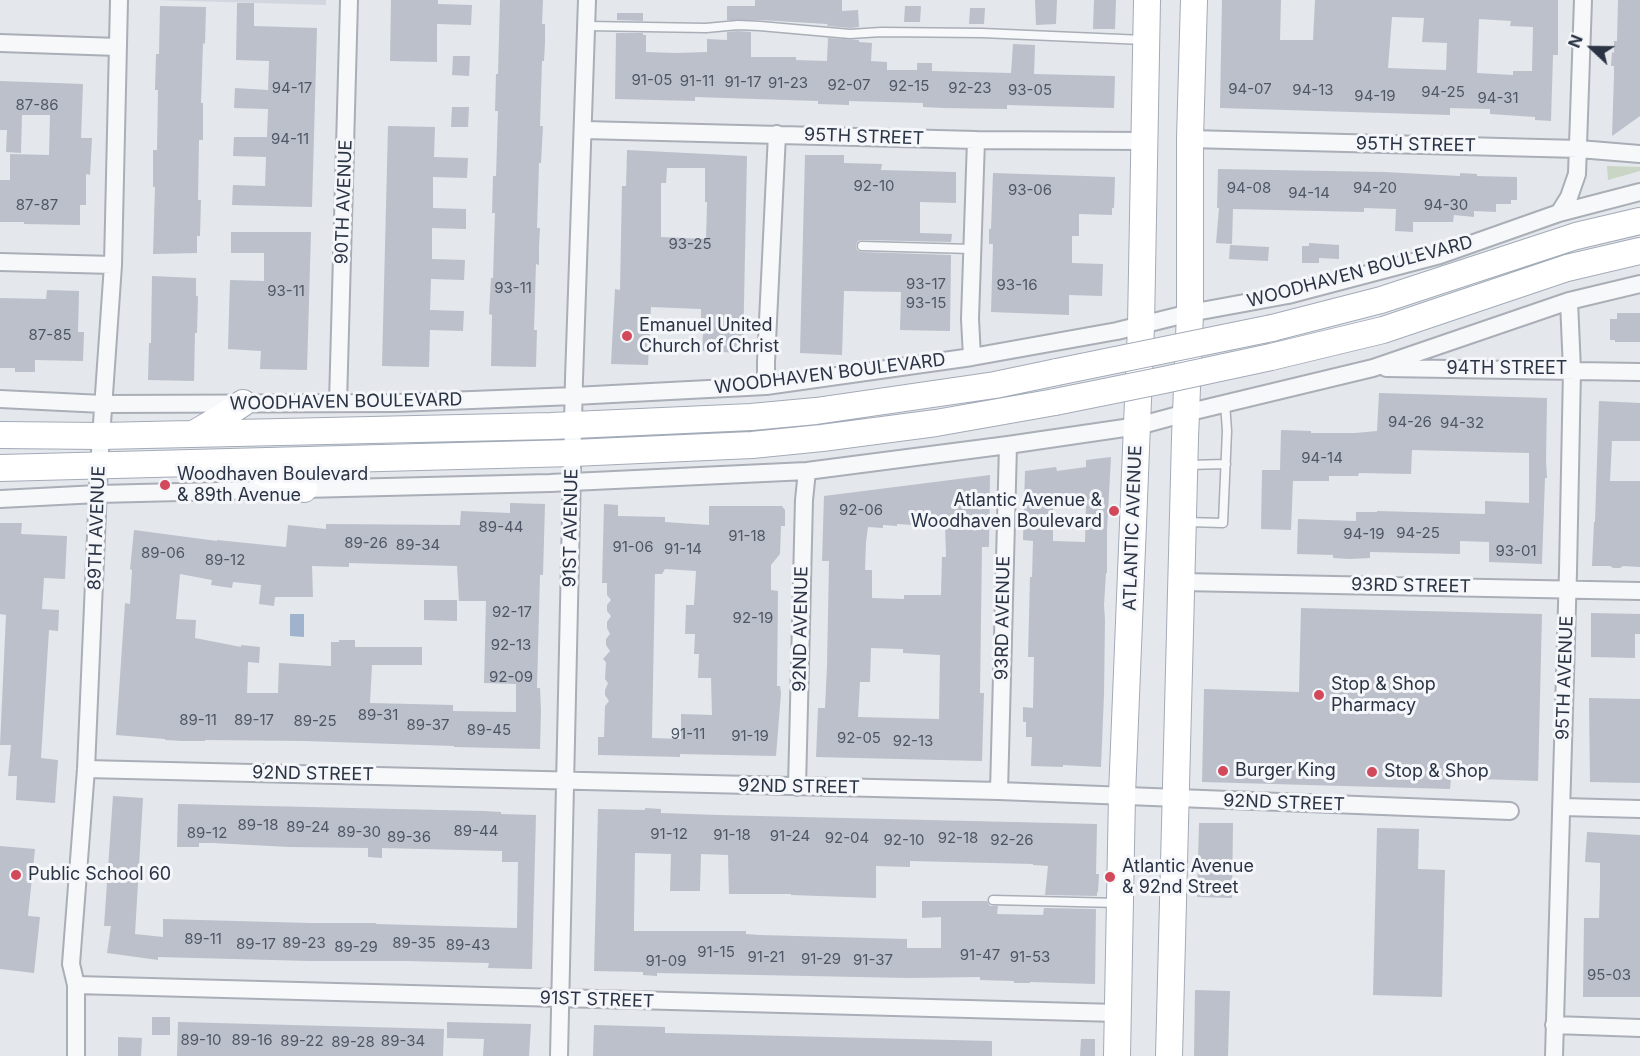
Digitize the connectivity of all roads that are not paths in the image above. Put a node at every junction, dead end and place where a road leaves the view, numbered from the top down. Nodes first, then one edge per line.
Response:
1 (119, 0) edge
2 (349, 0) edge
3 (587, 0) edge
4 (1146, 0) edge
5 (1194, 0) edge
6 (1583, 0) edge
7 (587, 26) junction
8 (1146, 40) junction
9 (0, 44) edge
10 (118, 47) junction
11 (584, 130) junction
12 (777, 134) junction
13 (976, 140) junction
14 (1190, 140) junction
15 (1144, 141) junction
16 (1579, 149) junction
17 (1637, 152) edge
18 (1640, 192) edge
19 (1559, 213) junction
20 (1640, 221) edge
21 (862, 246) dead end
22 (972, 249) junction
23 (1640, 251) edge
24 (0, 262) edge
25 (113, 265) junction
26 (1640, 284) edge
27 (1569, 301) junction
28 (1190, 313) junction
29 (1141, 326) junction
30 (972, 357) junction
31 (1373, 368) junction
32 (1572, 370) junction
33 (1640, 372) edge
34 (766, 386) junction
35 (574, 396) junction
36 (0, 399) edge
37 (243, 403) junction
38 (338, 403) junction
39 (1225, 403) junction
40 (103, 404) junction
41 (1186, 412) junction
42 (573, 425) junction
43 (1138, 426) junction
44 (193, 434) junction
45 (0, 435) edge
46 (101, 436) junction
47 (1008, 446) junction
48 (573, 453) junction
49 (236, 462) junction
50 (1226, 464) junction
51 (1185, 465) junction
52 (99, 466) junction
53 (0, 468) edge
54 (807, 471) junction
55 (572, 482) junction
56 (304, 489) junction
57 (98, 494) junction
58 (0, 499) edge
59 (1183, 522) junction
60 (1181, 582) junction
61 (1568, 589) junction
62 (1640, 591) edge
63 (86, 769) junction
64 (566, 780) junction
65 (797, 787) junction
66 (999, 791) junction
67 (1122, 795) junction
68 (1176, 799) junction
69 (1562, 807) junction
70 (1640, 809) edge
71 (1510, 811) dead end
72 (993, 900) dead end
73 (1120, 903) junction
74 (76, 986) junction
75 (560, 999) junction
76 (1117, 1013) junction
77 (1554, 1025) junction
78 (1640, 1028) edge
79 (76, 1056) edge
80 (559, 1056) edge
81 (1117, 1056) edge
82 (1169, 1056) edge
83 (1554, 1056) edge

1 - 10 street, 89TH AVENUE
2 - 38 street, 90TH AVENUE
3 - 7 street, 91ST AVENUE
4 - 8 main road, ATLANTIC AVENUE
5 - 14 main road
6 - 16 street
7 - 8 lane
7 - 11 street, 91ST AVENUE
8 - 15 main road, ATLANTIC AVENUE
9 - 10 street
10 - 25 street, 89TH AVENUE
11 - 12 street, 95TH STREET
11 - 35 street, 91ST AVENUE
12 - 13 street, 95TH STREET
12 - 34 street
13 - 15 street, 95TH STREET
13 - 22 street
14 - 16 street, 95TH STREET
14 - 28 main road
15 - 29 main road, ATLANTIC AVENUE
16 - 17 street, 95TH STREET
16 - 19 street
18 - 19 street, WOODHAVEN BOULEVARD
19 - 28 street, WOODHAVEN BOULEVARD
20 - 42 main road, WOODHAVEN BOULEVARD, bridge
21 - 22 lane
22 - 30 street
23 - 48 main road, bridge
24 - 25 street
25 - 40 street, 89TH AVENUE
26 - 27 street
27 - 31 street
27 - 32 street, 95TH AVENUE
28 - 29 street, WOODHAVEN BOULEVARD
28 - 41 main road
29 - 30 street, WOODHAVEN BOULEVARD
29 - 43 main road, ATLANTIC AVENUE
30 - 34 street, WOODHAVEN BOULEVARD
31 - 32 street, 94TH STREET
31 - 39 street
32 - 33 street, 94TH STREET
32 - 61 street, 95TH AVENUE
34 - 35 street, WOODHAVEN BOULEVARD
35 - 38 street, WOODHAVEN BOULEVARD
35 - 42 street, 91ST AVENUE
36 - 40 street, WOODHAVEN BOULEVARD
37 - 38 street, WOODHAVEN BOULEVARD
37 - 40 street, WOODHAVEN BOULEVARD
37 - 44 main road
39 - 41 street
39 - 50 lane
40 - 46 street, 89TH AVENUE
41 - 43 street
41 - 51 main road
42 - 44 main road, WOODHAVEN BOULEVARD
42 - 48 street, 91ST AVENUE
43 - 47 street
43 - 67 main road, ATLANTIC AVENUE
44 - 46 main road, WOODHAVEN BOULEVARD
45 - 46 main road, WOODHAVEN BOULEVARD
46 - 52 street, 89TH AVENUE
47 - 54 street
47 - 66 street, 93RD AVENUE
48 - 49 main road
48 - 55 street, 91ST AVENUE
49 - 52 main road
49 - 56 main road
50 - 51 lane
50 - 59 lane
51 - 59 main road
52 - 53 main road
52 - 57 street, 89TH AVENUE
54 - 55 street
54 - 65 street, 92ND AVENUE
55 - 56 street
55 - 64 street, 91ST AVENUE
56 - 57 street
57 - 58 street
57 - 63 street, 89TH AVENUE
59 - 60 main road
60 - 61 street, 93RD STREET
60 - 68 main road
61 - 62 street, 93RD STREET
61 - 69 street, 95TH AVENUE
63 - 64 street, 92ND STREET
63 - 74 street, 89TH AVENUE
64 - 65 street, 92ND STREET
64 - 75 street, 91ST AVENUE
65 - 66 street, 92ND STREET
66 - 67 street, 92ND STREET
67 - 68 street, 92ND STREET
67 - 73 main road, ATLANTIC AVENUE
68 - 71 street, 92ND STREET
68 - 82 main road
69 - 70 street
69 - 77 street, 95TH AVENUE
72 - 73 lane
73 - 76 main road, ATLANTIC AVENUE
74 - 75 street, 91ST STREET
74 - 79 street, 89TH AVENUE
75 - 76 street, 91ST STREET
75 - 80 street, 91ST AVENUE
76 - 81 main road, ATLANTIC AVENUE
77 - 78 street
77 - 83 street, 95TH AVENUE

